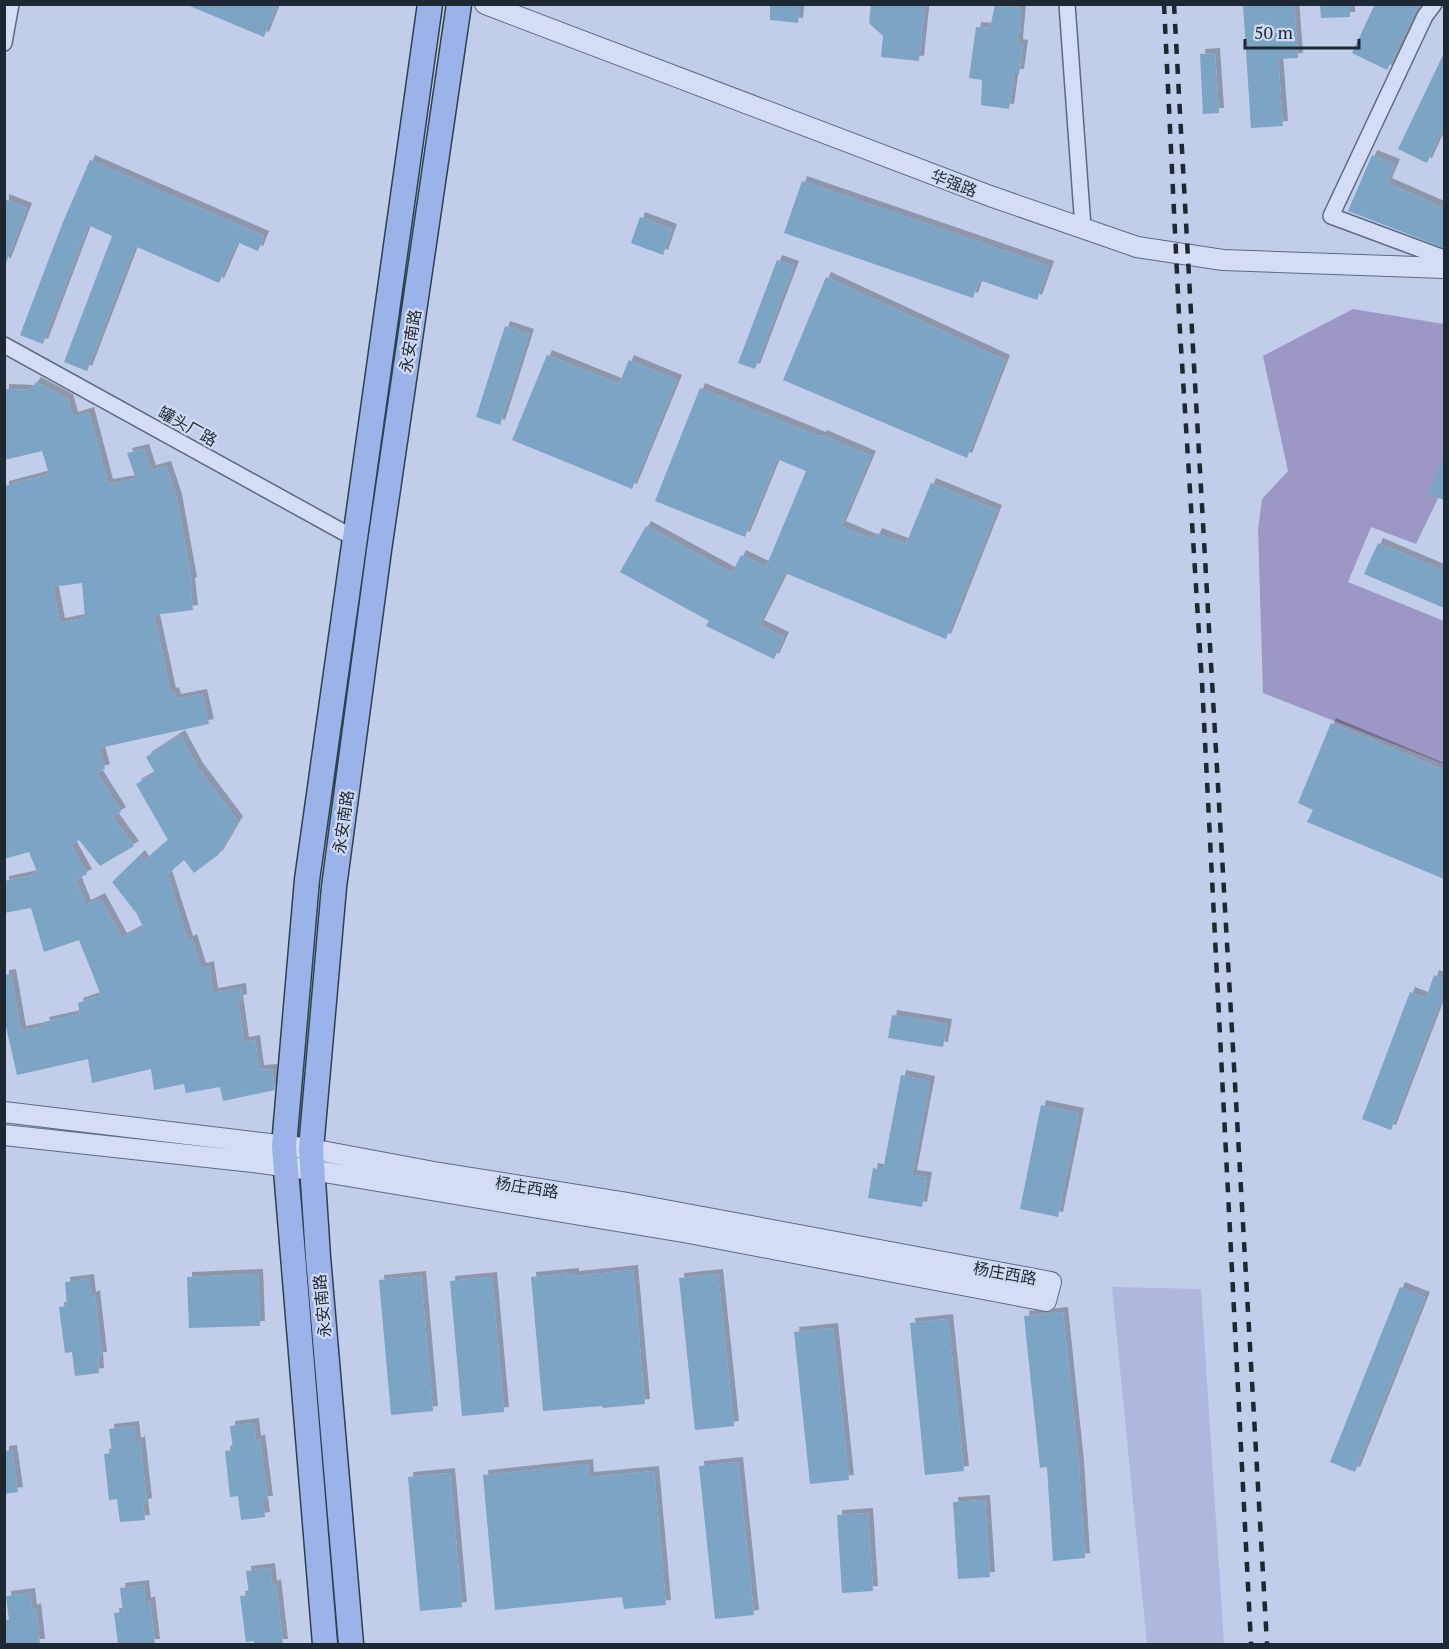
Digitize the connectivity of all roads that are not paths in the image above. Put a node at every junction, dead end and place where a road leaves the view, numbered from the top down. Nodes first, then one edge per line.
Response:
1 (11, 4) edge
2 (430, 4) edge
3 (459, 4) edge
4 (485, 4) edge
5 (1067, 4) edge
6 (1434, 4) edge
7 (4, 43) edge
8 (1083, 228) junction
9 (1444, 258) edge
10 (1444, 268) edge
11 (4, 345) edge
12 (354, 538) junction
13 (4, 1112) edge
14 (4, 1135) edge
15 (285, 1156) junction
16 (312, 1159) junction
17 (325, 1644) edge
18 (351, 1644) edge

1 - 7 street
2 - 12 main road, 永安南路
3 - 16 main road, 永安南路
4 - 8 street, 华强路
5 - 8 street
6 - 9 street
8 - 10 street, 华强路
11 - 12 street, 罐头厂路
12 - 15 main road, 永安南路
13 - 15 street, 杨庄西路
14 - 15 street, 杨庄西路
15 - 16 street, 杨庄西路
15 - 17 main road, 永安南路
16 - 16 street, 杨庄西路
16 - 18 main road, 永安南路

